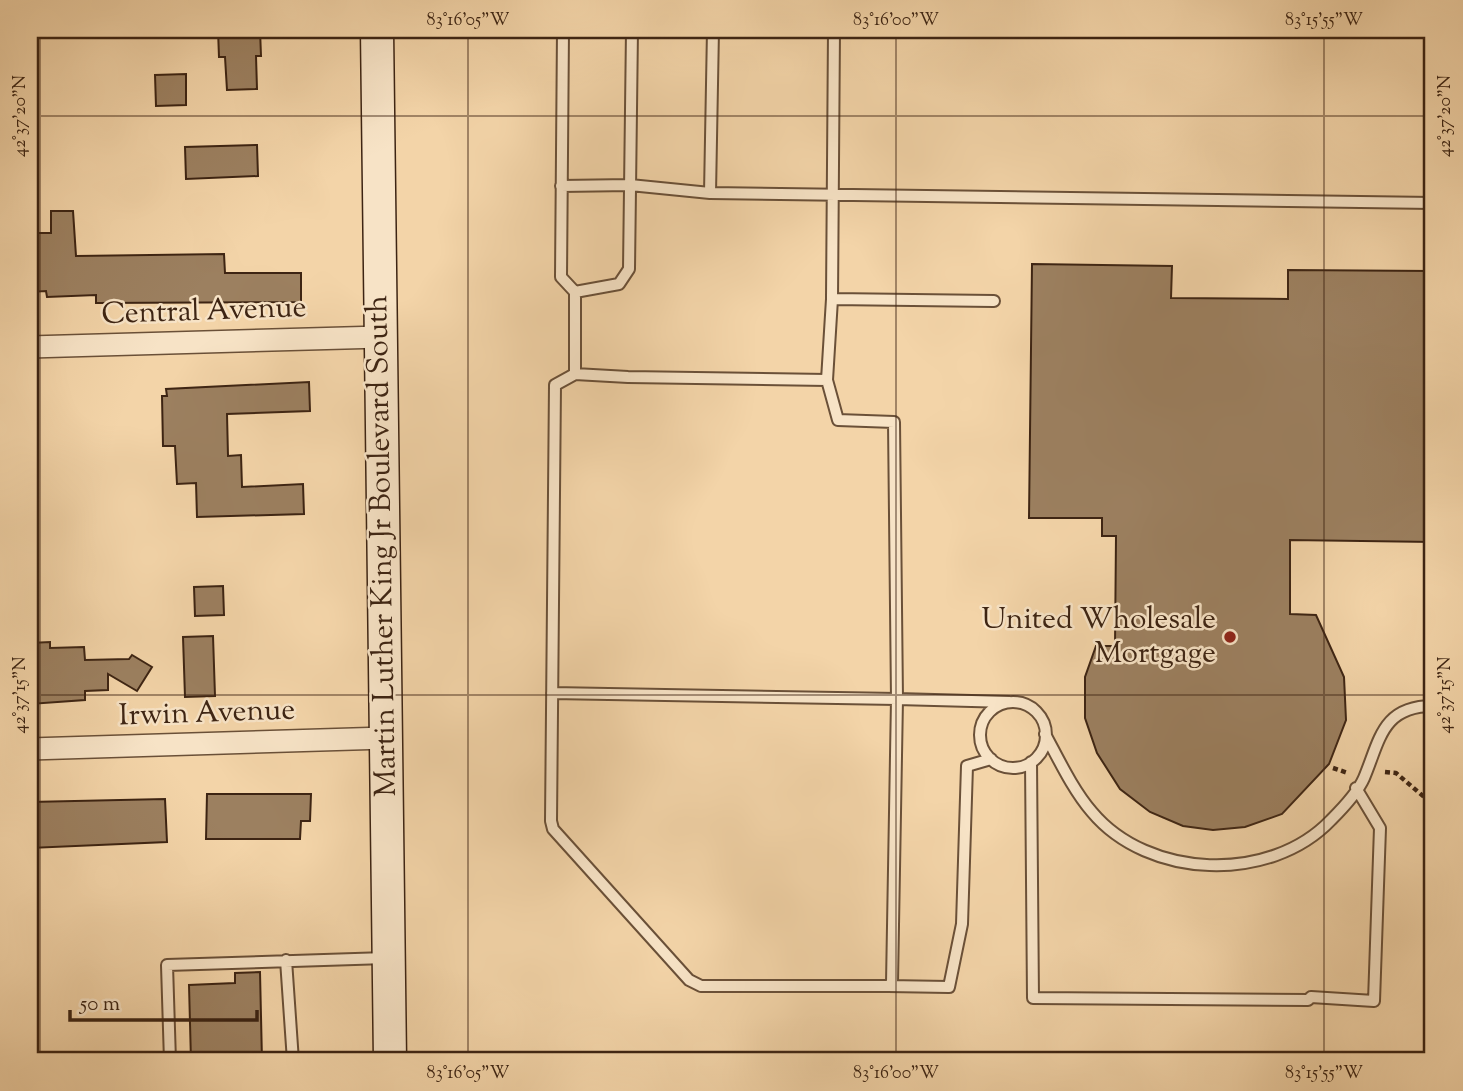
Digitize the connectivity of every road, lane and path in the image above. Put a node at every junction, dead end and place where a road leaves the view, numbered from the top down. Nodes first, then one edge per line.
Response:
1 (377, 30) edge
2 (563, 30) edge
3 (632, 30) edge
4 (713, 30) edge
5 (834, 30) edge
6 (561, 186) junction
7 (630, 186) junction
8 (710, 192) junction
9 (832, 195) junction
10 (1433, 203) edge
11 (575, 292) junction
12 (832, 299) junction
13 (994, 301) dead end
14 (381, 337) junction
15 (30, 347) edge
16 (575, 374) junction
17 (827, 380) junction
18 (552, 693) junction
19 (897, 699) junction
20 (1009, 702) junction
21 (1433, 706) edge
22 (1045, 734) junction
23 (386, 738) junction
24 (30, 749) edge
25 (991, 759) junction
26 (1031, 762) junction
27 (1333, 768) dead end
28 (1381, 771) dead end
29 (1348, 774) dead end
30 (1356, 789) junction
31 (388, 958) junction
32 (286, 960) junction
33 (888, 986) junction
34 (431, 1056) dead end
35 (170, 1061) edge
36 (293, 1061) edge
37 (390, 1061) edge
38 (845, 1061) edge
39 (1425, 1061) edge

1 - 14 main road, Martin Luther King Jr Boulevard South
2 - 6 lane
3 - 7 lane
4 - 8 lane
5 - 9 lane
6 - 7 lane
6 - 11 lane
7 - 8 lane
7 - 11 lane
8 - 9 lane
9 - 10 lane
9 - 12 lane
11 - 16 lane
12 - 13 lane
12 - 17 lane
14 - 15 street, Central Avenue
14 - 23 main road, Martin Luther King Jr Boulevard South
16 - 17 lane
16 - 18 lane
17 - 19 lane
18 - 19 lane
18 - 33 lane
19 - 20 lane
19 - 33 lane
20 - 22 lane
20 - 25 lane
21 - 30 lane
22 - 26 lane
22 - 30 lane
23 - 24 street, Irwin Avenue
23 - 31 main road, Martin Luther King Jr Boulevard South
25 - 26 lane
25 - 33 lane
26 - 30 lane
27 - 29 path
28 - 39 path
31 - 32 lane
31 - 37 main road, Martin Luther King Jr Boulevard South
32 - 35 lane
32 - 36 lane
34 - 38 path

